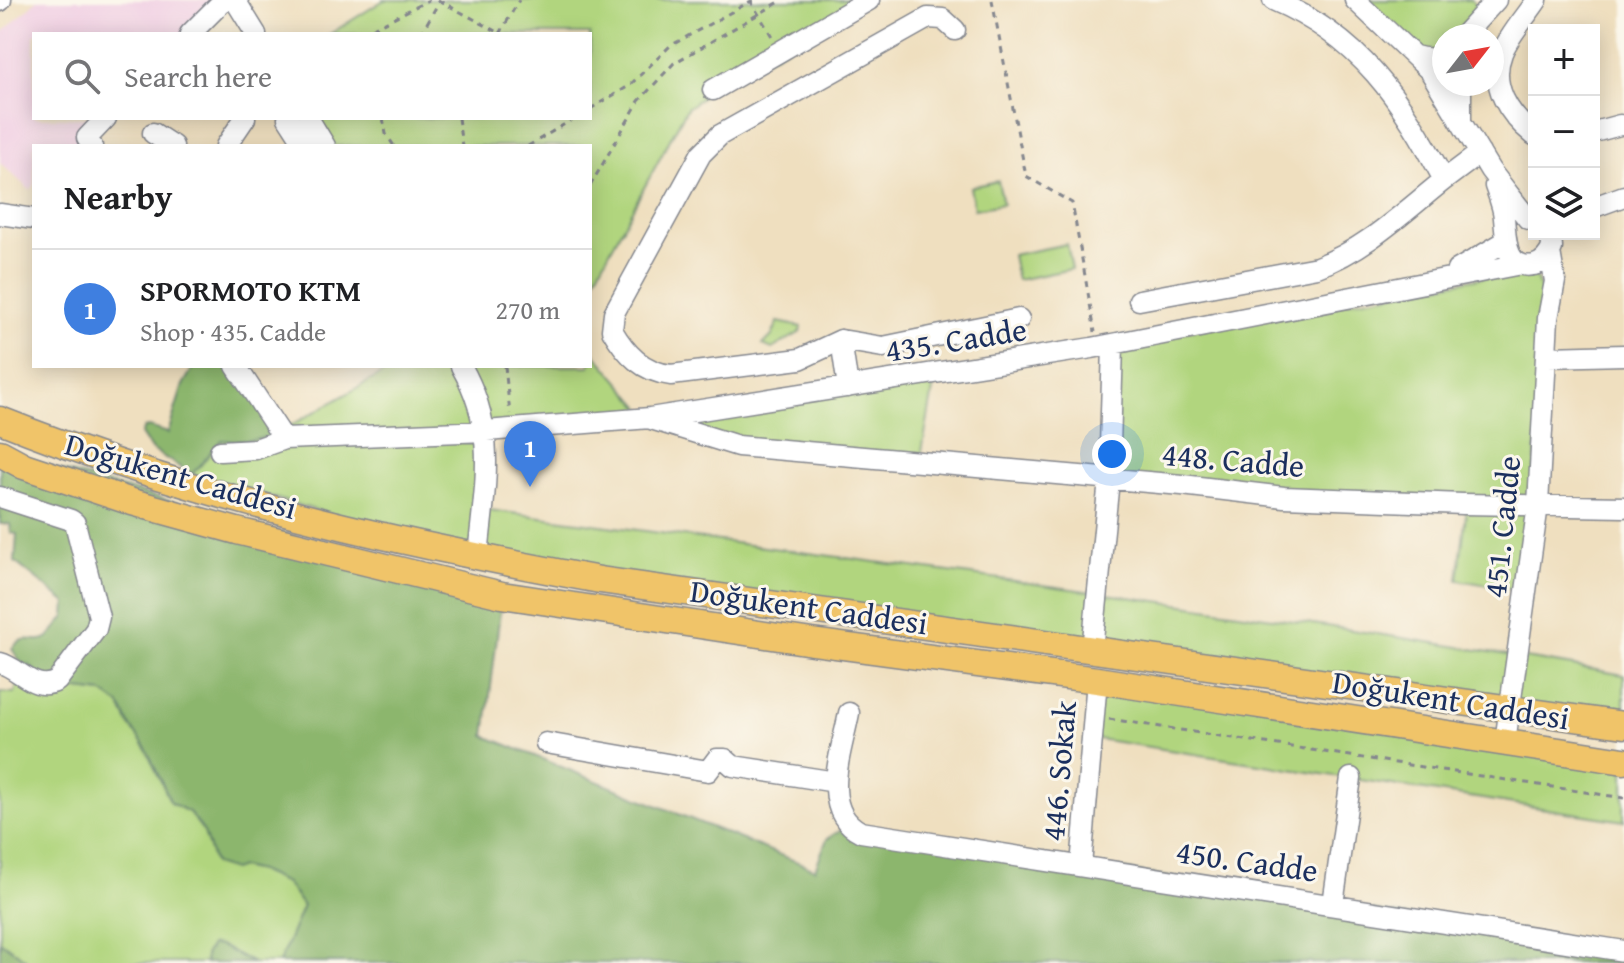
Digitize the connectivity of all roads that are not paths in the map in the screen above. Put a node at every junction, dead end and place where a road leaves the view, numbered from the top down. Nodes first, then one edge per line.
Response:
1 (224, 0) edge
2 (235, 0) edge
3 (869, 0) edge
4 (1273, 0) edge
5 (1355, 0) edge
6 (1517, 2) edge
7 (1482, 24) edge
8 (1492, 24) edge
9 (955, 30) dead end
10 (192, 32) edge
11 (255, 32) edge
12 (1415, 56) junction
13 (1432, 58) edge
14 (713, 90) dead end
15 (1461, 96) edge
16 (104, 120) edge
17 (244, 120) edge
18 (289, 120) edge
19 (309, 120) edge
20 (1461, 122) junction
21 (1620, 125) dead end
22 (1528, 130) edge
23 (1600, 130) edge
24 (153, 133) dead end
25 (91, 144) edge
26 (170, 144) edge
27 (227, 144) edge
28 (305, 144) edge
29 (324, 144) edge
30 (1485, 162) junction
31 (1444, 180) junction
32 (0, 214) edge
33 (1528, 214) edge
34 (32, 219) edge
35 (1528, 220) edge
36 (1506, 238) junction
37 (1551, 245) edge
38 (1523, 265) junction
39 (1432, 283) junction
40 (1139, 300) dead end
41 (1548, 318) junction
42 (1019, 319) dead end
43 (841, 340) junction
44 (1105, 346) junction
45 (1624, 355) edge
46 (1547, 357) junction
47 (237, 368) edge
48 (462, 368) edge
49 (848, 387) junction
50 (650, 418) junction
51 (0, 420) edge
52 (486, 431) junction
53 (284, 439) junction
54 (220, 451) dead end
55 (0, 453) edge
56 (1109, 480) junction
57 (0, 497) edge
58 (1538, 505) junction
59 (1624, 507) edge
60 (478, 557) junction
61 (1092, 650) junction
62 (0, 663) edge
63 (1097, 680) junction
64 (1510, 707) junction
65 (849, 713) dead end
66 (1624, 725) edge
67 (1505, 742) junction
68 (546, 743) dead end
69 (1624, 761) edge
70 (1351, 778) dead end
71 (836, 782) junction
72 (1081, 866) junction
73 (1333, 904) junction
74 (1624, 951) edge

1 - 10 street
2 - 11 street
3 - 14 street
4 - 31 street
5 - 12 street
6 - 7 street
6 - 8 street
6 - 22 street
9 - 43 street
12 - 13 street
12 - 20 street
15 - 20 street
16 - 25 street
17 - 27 street
18 - 28 street
19 - 29 street
20 - 30 street
21 - 23 street
24 - 26 street
30 - 31 street
30 - 33 street
30 - 36 street
31 - 40 street
32 - 34 street
35 - 36 street
36 - 38 street
36 - 39 street
37 - 38 street, 435. Cadde
37 - 41 street
38 - 39 street, 435. Cadde
38 - 41 street
39 - 44 street, 435. Cadde
41 - 46 street, 451. Cadde
42 - 43 street
43 - 49 street
44 - 49 street, 435. Cadde
44 - 56 street
45 - 46 street
46 - 58 street, 451. Cadde
47 - 53 street
48 - 52 street
49 - 50 street, 435. Cadde
50 - 52 street, 435. Cadde
50 - 56 street, 448. Cadde
51 - 60 main road, Doğukent Caddesi
52 - 53 street, 435. Cadde
52 - 60 street
53 - 54 street, 435. Cadde
55 - 63 main road, Doğukent Caddesi
56 - 58 street, 448. Cadde
56 - 61 street
57 - 62 street
58 - 59 street, 448. Cadde
58 - 64 street, 451. Cadde
60 - 61 main road, Doğukent Caddesi
61 - 64 main road, Doğukent Caddesi
63 - 67 main road, Doğukent Caddesi
63 - 72 street, 446. Sokak
64 - 66 main road, Doğukent Caddesi
64 - 67 street, 451. Cadde
65 - 71 street
67 - 69 main road, Doğukent Caddesi
68 - 71 street
70 - 73 street
71 - 72 street, 450. Cadde
72 - 73 street, 450. Cadde
73 - 74 street, 450. Cadde

